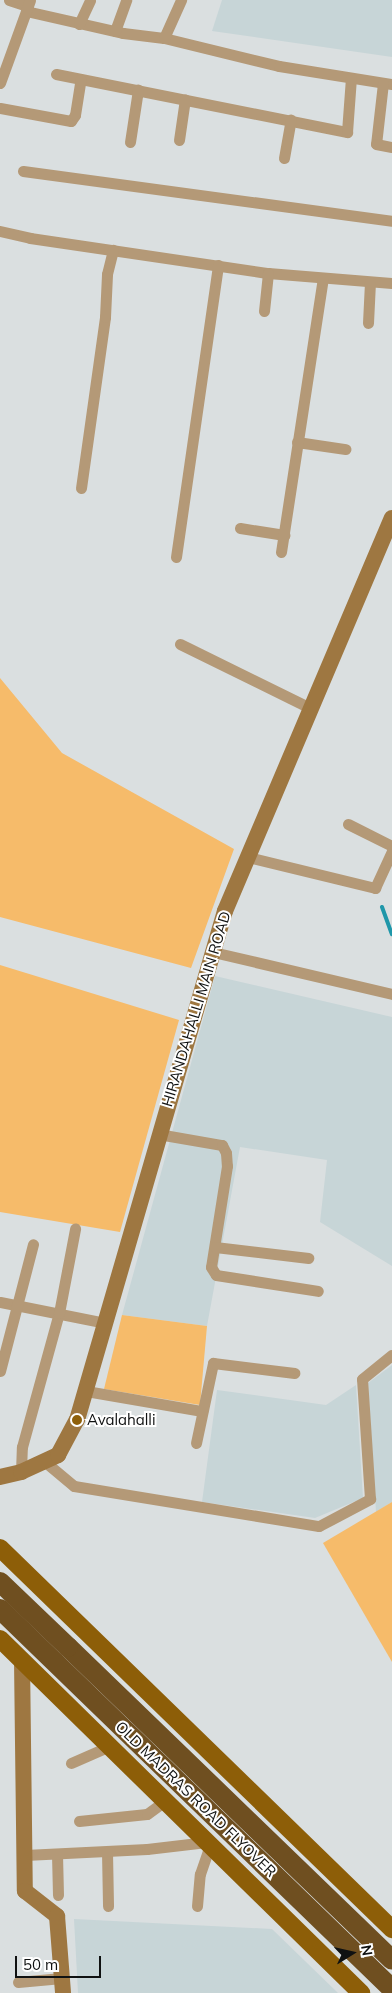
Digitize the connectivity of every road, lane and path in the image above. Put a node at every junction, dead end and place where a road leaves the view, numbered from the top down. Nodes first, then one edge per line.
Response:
1 (9, 0) edge
2 (90, 0) edge
3 (126, 0) edge
4 (181, 0) edge
5 (28, 6) edge
6 (79, 24) junction
7 (114, 31) junction
8 (164, 38) junction
9 (56, 74) dead end
10 (351, 78) junction
11 (81, 79) junction
12 (388, 83) edge
13 (0, 84) edge
14 (138, 90) junction
15 (185, 99) junction
16 (0, 108) edge
17 (291, 120) junction
18 (179, 140) dead end
19 (130, 142) dead end
20 (392, 146) edge
21 (284, 158) dead end
22 (23, 171) dead end
23 (392, 222) edge
24 (0, 231) edge
25 (113, 250) junction
26 (218, 265) junction
27 (268, 273) junction
28 (323, 280) junction
29 (370, 282) junction
30 (392, 283) edge
31 (264, 311) dead end
32 (368, 323) dead end
33 (297, 442) junction
34 (345, 449) dead end
35 (81, 488) dead end
36 (392, 518) edge
37 (240, 528) dead end
38 (284, 535) junction
39 (281, 552) dead end
40 (176, 557) dead end
41 (180, 644) dead end
42 (310, 708) junction
43 (348, 824) dead end
44 (392, 846) edge
45 (392, 851) edge
46 (248, 857) junction
47 (213, 952) junction
48 (392, 994) edge
49 (158, 1134) junction
50 (75, 1229) dead end
51 (33, 1244) dead end
52 (215, 1247) junction
53 (308, 1258) dead end
54 (318, 1291) dead end
55 (0, 1302) edge
56 (19, 1305) junction
57 (59, 1313) junction
58 (105, 1323) junction
59 (392, 1354) edge
60 (0, 1371) edge
61 (294, 1373) dead end
62 (86, 1391) junction
63 (202, 1411) junction
64 (196, 1443) dead end
65 (44, 1461) junction
66 (21, 1472) junction
67 (0, 1477) edge
68 (0, 1548) edge
69 (22, 1570) junction
70 (0, 1582) edge
71 (0, 1595) edge
72 (0, 1608) edge
73 (0, 1639) edge
74 (22, 1660) junction
75 (110, 1746) junction
76 (71, 1763) dead end
77 (165, 1801) junction
78 (79, 1820) dead end
79 (209, 1844) junction
80 (107, 1852) junction
81 (57, 1854) junction
82 (25, 1855) junction
83 (58, 1895) dead end
84 (108, 1906) dead end
85 (196, 1906) dead end
86 (392, 1930) edge
87 (392, 1960) edge
88 (18, 1982) dead end
89 (63, 1986) edge
90 (392, 1989) edge
91 (361, 1993) edge

1 - 5 street
2 - 6 street
3 - 7 street
4 - 8 street
5 - 6 street
5 - 13 street
6 - 7 street
7 - 8 street
8 - 10 street
9 - 11 street
10 - 12 street
10 - 17 street
11 - 14 street
11 - 16 street
12 - 20 street
14 - 15 street
14 - 19 street
15 - 17 street
15 - 18 street
17 - 21 street
22 - 23 street
24 - 25 street
25 - 26 street
25 - 35 street
26 - 27 street
26 - 40 street
27 - 28 street
27 - 31 street
28 - 29 street
28 - 33 street
29 - 30 street
29 - 32 street
33 - 34 street
33 - 38 street
36 - 42 main road, HIRANDAHALLI MAIN ROAD
37 - 38 street
38 - 39 street
41 - 42 street
42 - 46 main road, HIRANDAHALLI MAIN ROAD
43 - 44 street
45 - 46 street
46 - 47 main road, HIRANDAHALLI MAIN ROAD
47 - 48 street
47 - 49 main road, HIRANDAHALLI MAIN ROAD
49 - 52 street
49 - 58 main road, HIRANDAHALLI MAIN ROAD
50 - 57 street
51 - 56 street
52 - 53 street
52 - 54 street
55 - 56 street
56 - 57 street
56 - 60 street
57 - 58 street
57 - 66 street
58 - 62 main road, HIRANDAHALLI MAIN ROAD
59 - 65 street
61 - 63 street
62 - 63 street
62 - 65 main road, HIRANDAHALLI MAIN ROAD
63 - 64 street
65 - 66 main road, HIRANDAHALLI MAIN ROAD
66 - 67 main road, HIRANDAHALLI MAIN ROAD
68 - 69 main road
69 - 71 street
69 - 86 main road
70 - 87 highway, OLD MADRAS ROAD FLYOVER, bridge
72 - 90 highway, OLD MADRAS ROAD FLYOVER
73 - 74 main road
74 - 75 main road
74 - 82 main road
75 - 76 street
75 - 77 main road
77 - 78 street
77 - 79 main road
79 - 80 street
79 - 85 street
79 - 91 main road
80 - 81 street
80 - 84 street
81 - 82 street
81 - 83 street
82 - 89 main road
88 - 89 street

